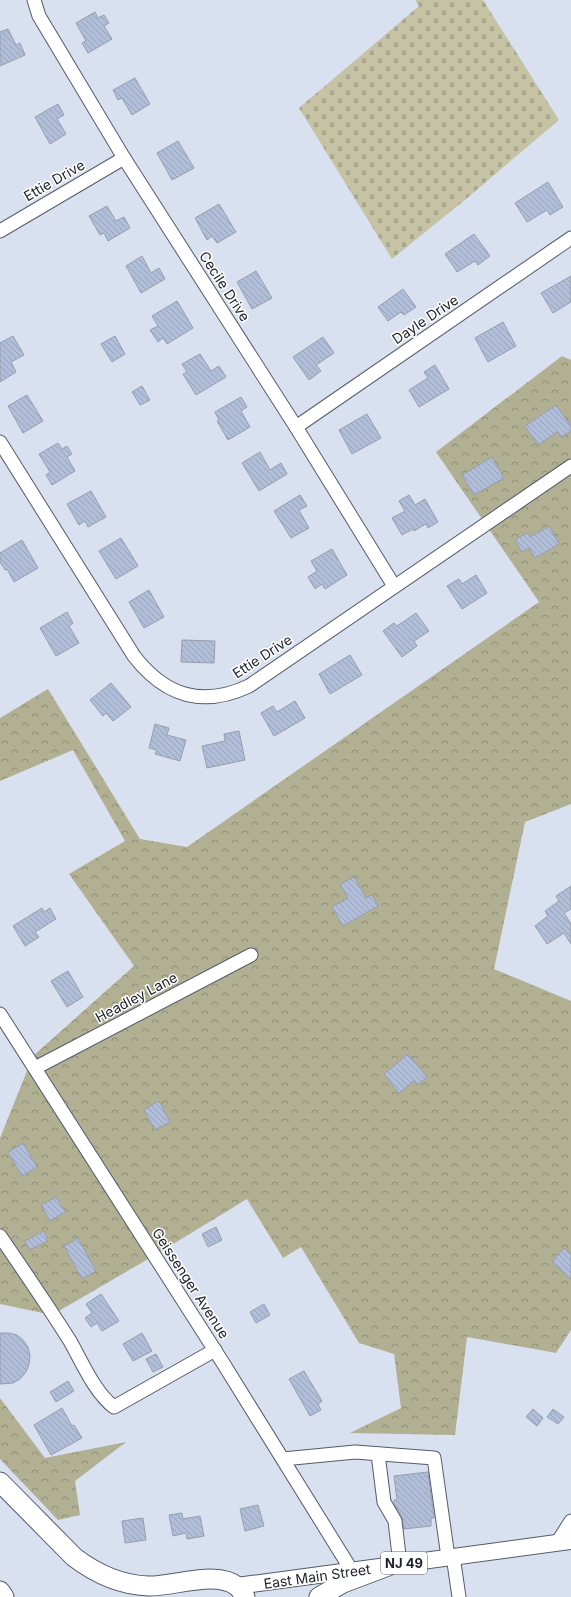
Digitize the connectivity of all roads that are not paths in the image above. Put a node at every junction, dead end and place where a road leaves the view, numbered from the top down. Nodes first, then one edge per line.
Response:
1 (34, 0) edge
2 (124, 158) junction
3 (0, 231) edge
4 (571, 238) edge
5 (296, 427) junction
6 (0, 442) edge
7 (571, 466) edge
8 (394, 586) junction
9 (251, 955) dead end
10 (0, 1014) edge
11 (35, 1068) junction
12 (0, 1236) edge
13 (215, 1350) junction
14 (378, 1454) junction
15 (283, 1459) junction
16 (0, 1482) edge
17 (571, 1521) edge
18 (564, 1542) edge
19 (450, 1557) junction
20 (394, 1565) junction
21 (352, 1571) junction
22 (0, 1591) edge
23 (241, 1592) edge
24 (4, 1597) edge
25 (158, 1597) edge
26 (319, 1597) edge
27 (459, 1597) edge

1 - 2 street, Cecile Drive
2 - 3 street, Ettie Drive
2 - 5 street, Cecile Drive
4 - 5 street, Dayle Drive
5 - 8 street, Cecile Drive
6 - 8 street, Ettie Drive
7 - 8 street, Ettie Drive
9 - 11 street, Headley Lane
10 - 11 street, Geissenger Avenue
11 - 13 street, Geissenger Avenue
12 - 13 street
13 - 15 street, Geissenger Avenue
14 - 15 street
14 - 19 street
14 - 20 street
15 - 21 street, Geissenger Avenue
16 - 23 highway
17 - 18 street
18 - 19 main road, East Main Street / NJ 49
19 - 20 main road, East Main Street / NJ 49
19 - 27 street
20 - 21 main road, East Main Street / NJ 49
20 - 26 highway
21 - 23 main road, East Main Street / NJ 49
22 - 24 highway
23 - 25 highway, East Main Street / NJ 49

